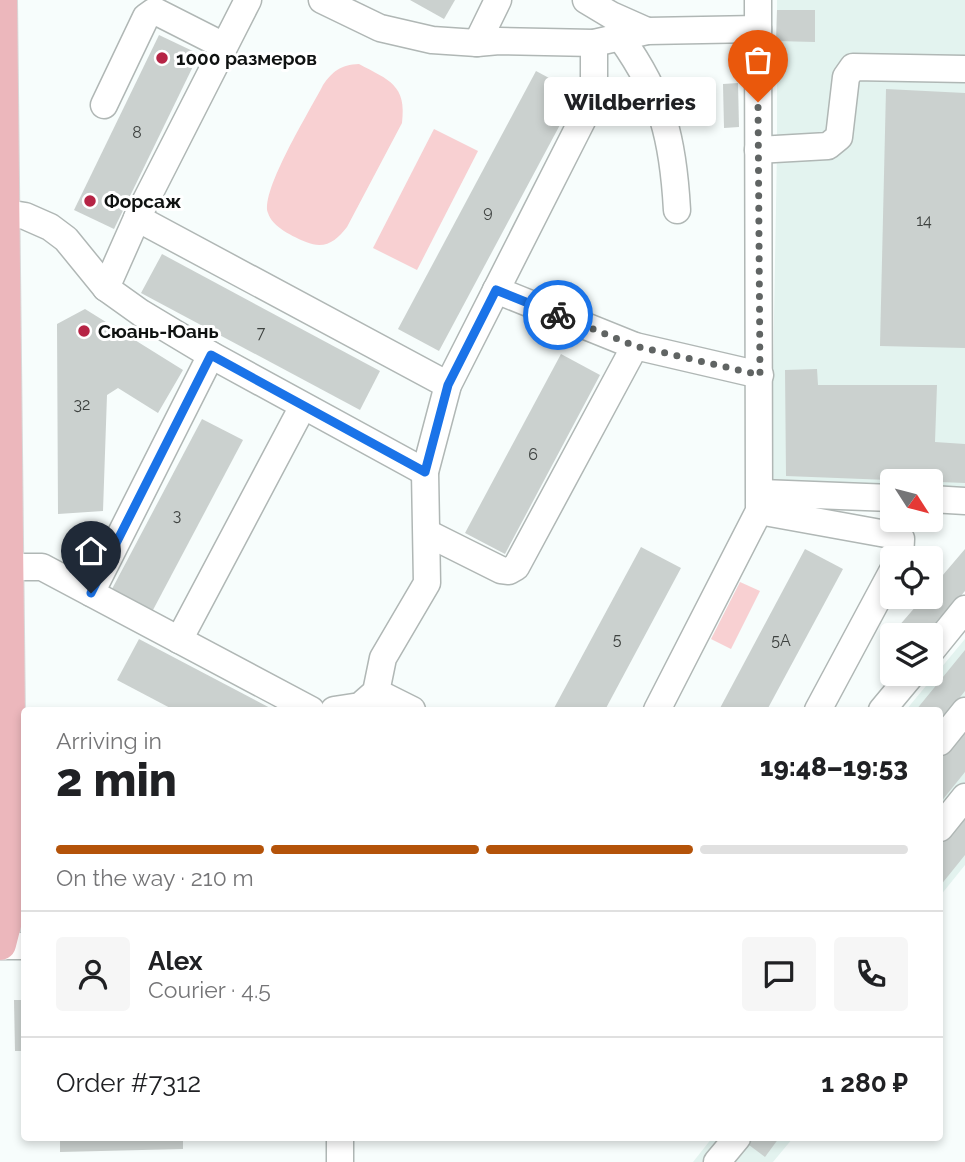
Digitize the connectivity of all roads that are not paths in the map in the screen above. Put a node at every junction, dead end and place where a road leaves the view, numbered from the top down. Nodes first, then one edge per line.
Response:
1 (1, 0) edge
2 (248, 0) edge
3 (322, 0) edge
4 (498, 0) edge
5 (586, 0) edge
6 (758, 0) edge
7 (758, 29) junction
8 (647, 31) junction
9 (621, 38) junction
10 (477, 43) junction
11 (594, 43) junction
12 (224, 46) junction
13 (965, 69) edge
14 (104, 105) dead end
15 (758, 150) junction
16 (677, 210) dead end
17 (1, 212) edge
18 (136, 218) junction
19 (106, 288) junction
20 (496, 290) junction
21 (635, 346) junction
22 (211, 355) junction
23 (760, 375) junction
24 (448, 385) junction
25 (303, 406) junction
26 (425, 472) junction
27 (880, 498) edge
28 (943, 500) edge
29 (965, 501) edge
30 (760, 502) junction
31 (427, 533) junction
32 (901, 546) edge
33 (7, 567) junction
34 (91, 593) junction
35 (880, 594) edge
36 (965, 609) edge
37 (943, 636) edge
38 (179, 640) junction
39 (4, 685) edge
40 (902, 686) edge
41 (366, 703) edge
42 (305, 707) edge
43 (348, 707) edge
44 (392, 707) edge
45 (658, 707) edge
46 (820, 707) edge
47 (884, 707) edge
48 (965, 711) edge
49 (17, 724) edge
50 (943, 738) edge
51 (965, 797) edge
52 (943, 824) edge
53 (0, 945) edge
54 (21, 946) edge
55 (340, 1141) edge
56 (734, 1141) edge
57 (340, 1162) edge
58 (717, 1162) edge

1 - 17 main road
2 - 12 street
3 - 10 street
4 - 10 street
5 - 8 street
6 - 7 street
7 - 8 street
7 - 15 street
8 - 9 street
9 - 11 street
9 - 16 street
10 - 11 street
11 - 20 street
12 - 14 street
12 - 18 street
13 - 15 street
15 - 23 street
17 - 19 street
17 - 33 main road
18 - 19 street
18 - 24 street
19 - 22 street
20 - 21 street
20 - 24 street
21 - 23 street
21 - 31 street
22 - 25 street
22 - 34 street
23 - 30 street
24 - 26 street
25 - 26 street
25 - 38 street
26 - 31 street
27 - 30 street
28 - 29 street
30 - 32 street
30 - 45 street
31 - 41 street
33 - 34 street
33 - 39 main road
34 - 38 street
35 - 46 street
36 - 37 street
38 - 42 street
39 - 49 main road
40 - 47 street
41 - 43 street
41 - 44 street
48 - 50 street
49 - 53 main road
51 - 52 street
53 - 54 street
55 - 57 street
56 - 58 street

